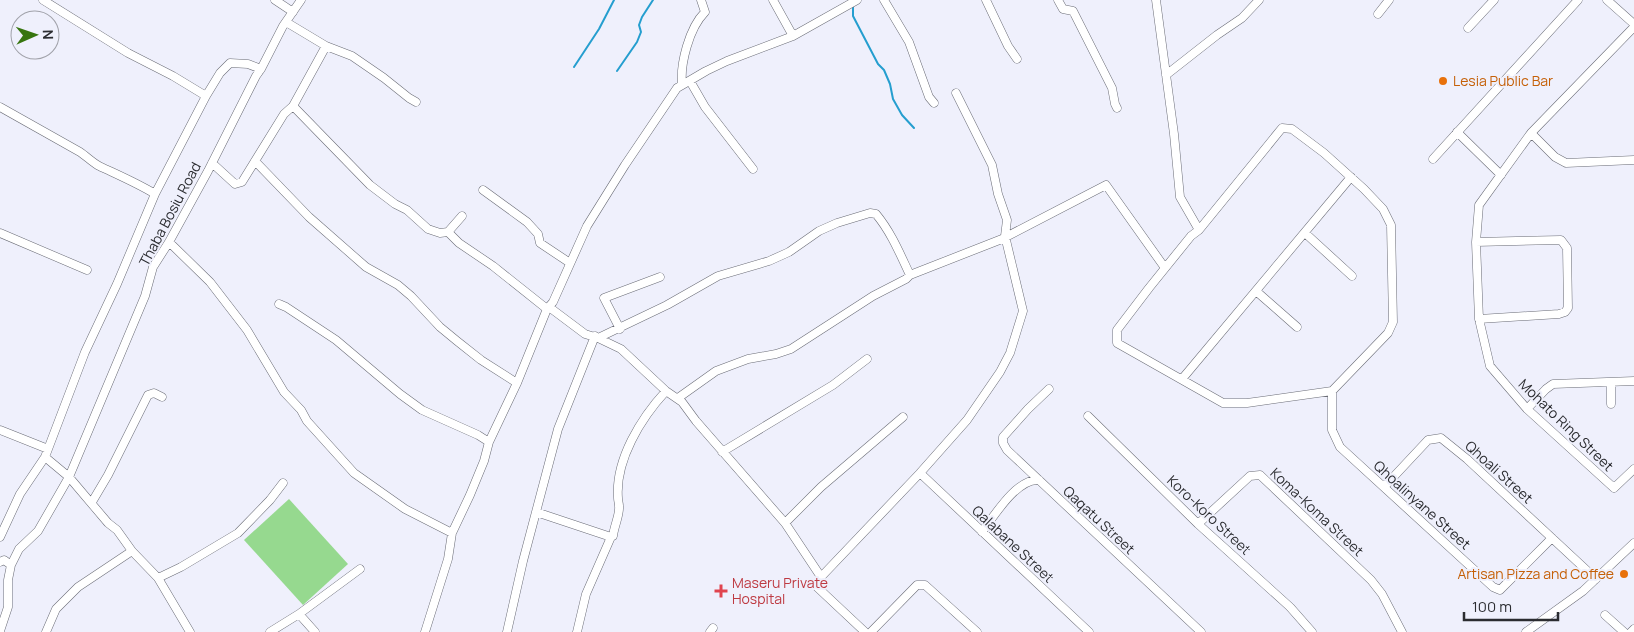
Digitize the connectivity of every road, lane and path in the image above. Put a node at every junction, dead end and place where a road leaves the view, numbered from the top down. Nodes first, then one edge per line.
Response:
1 (43, 0) edge
2 (275, 0) edge
3 (301, 0) edge
4 (701, 0) edge
5 (773, 0) edge
6 (857, 0) edge
7 (884, 0) edge
8 (986, 0) edge
9 (1058, 0) edge
10 (1156, 0) edge
11 (1259, 0) edge
12 (1389, 0) edge
13 (1494, 0) edge
14 (1578, 0) edge
15 (1607, 0) edge
16 (292, 12) junction
17 (1378, 14) dead end
18 (286, 22) junction
19 (1634, 26) edge
20 (1468, 28) dead end
21 (793, 36) junction
22 (326, 46) junction
23 (1017, 59) dead end
24 (261, 69) junction
25 (1166, 76) junction
26 (690, 81) junction
27 (682, 85) junction
28 (956, 93) dead end
29 (206, 96) junction
30 (416, 102) dead end
31 (934, 102) dead end
32 (293, 106) junction
33 (0, 107) edge
34 (1117, 108) dead end
35 (1457, 132) junction
36 (1531, 133) junction
37 (1434, 159) dead end
38 (1634, 160) edge
39 (255, 161) junction
40 (212, 163) junction
41 (753, 169) dead end
42 (1501, 175) junction
43 (1351, 178) junction
44 (483, 190) dead end
45 (156, 194) junction
46 (462, 216) dead end
47 (1199, 230) junction
48 (448, 232) junction
49 (0, 233) edge
50 (1305, 233) junction
51 (1006, 236) junction
52 (169, 242) junction
53 (1476, 242) junction
54 (570, 263) junction
55 (1165, 268) junction
56 (87, 270) dead end
57 (910, 275) junction
58 (1352, 276) dead end
59 (660, 277) dead end
60 (1256, 291) junction
61 (279, 304) dead end
62 (548, 308) junction
63 (1479, 319) junction
64 (1297, 327) dead end
65 (620, 329) junction
66 (597, 337) junction
67 (867, 359) dead end
68 (1182, 380) junction
69 (1634, 381) edge
70 (1611, 382) junction
71 (517, 383) junction
72 (1049, 389) dead end
73 (666, 391) junction
74 (1332, 391) junction
75 (162, 397) dead end
76 (678, 398) junction
77 (1611, 404) dead end
78 (1527, 409) junction
79 (1088, 416) dead end
80 (903, 417) dead end
81 (0, 430) edge
82 (489, 442) junction
83 (722, 452) junction
84 (46, 453) junction
85 (1634, 469) edge
86 (920, 473) junction
87 (70, 477) junction
88 (1039, 480) junction
89 (283, 483) dead end
90 (1384, 487) junction
91 (92, 502) junction
92 (536, 512) junction
93 (785, 523) junction
94 (1198, 524) junction
95 (982, 532) junction
96 (452, 533) junction
97 (0, 536) edge
98 (611, 537) junction
99 (1552, 538) junction
100 (1634, 543) edge
101 (132, 551) junction
102 (0, 562) edge
103 (11, 565) junction
104 (360, 569) dead end
105 (821, 577) junction
106 (158, 578) junction
107 (1596, 579) junction
108 (299, 614) junction
109 (1605, 615) dead end
110 (1536, 626) junction
111 (0, 631) edge
112 (187, 631) edge
113 (46, 632) edge
114 (270, 632) edge
115 (315, 632) edge
116 (426, 632) edge
117 (507, 632) edge
118 (577, 632) edge
119 (865, 632) edge
120 (871, 632) edge
121 (977, 632) edge
122 (1089, 632) edge
123 (1201, 632) edge
124 (1312, 632) edge
125 (1402, 632) edge
126 (1526, 632) edge
127 (1542, 632) edge
128 (1624, 632) edge

1 - 29 street
2 - 16 street
3 - 16 street, Thaba Bosiu Road
4 - 27 street
5 - 21 street
6 - 21 street
7 - 31 street
8 - 23 street
9 - 34 street
10 - 25 street
11 - 25 street
12 - 17 street
13 - 20 street
14 - 35 street
15 - 19 street
16 - 18 street, Thaba Bosiu Road
18 - 22 street
18 - 24 street, Thaba Bosiu Road
19 - 36 street, Mohato Ring Street
21 - 26 street
22 - 30 street
22 - 32 street
24 - 29 street
24 - 40 street, Thaba Bosiu Road
25 - 47 street
26 - 27 street
26 - 41 street
27 - 54 street
28 - 51 street
29 - 45 street
32 - 39 street
32 - 48 street
33 - 45 street
35 - 37 street
35 - 42 street
36 - 38 street
36 - 42 street, Mohato Ring Street
39 - 40 street
39 - 71 street
40 - 52 street, Thaba Bosiu Road
42 - 53 street, Mohato Ring Street
43 - 47 street
43 - 50 street
43 - 74 street
44 - 54 street
45 - 84 street
46 - 48 street
47 - 55 street
48 - 62 street
49 - 56 street
50 - 58 street
50 - 60 street
51 - 55 street
51 - 57 street
51 - 86 street
52 - 87 street, Thaba Bosiu Road
52 - 96 street
53 - 63 street, Mohato Ring Street
53 - 63 street
54 - 62 street
55 - 68 street
57 - 65 street
57 - 76 street
59 - 65 street
60 - 64 street
60 - 68 street
61 - 82 street
62 - 66 street
62 - 71 street
63 - 78 street, Mohato Ring Street
65 - 66 street
66 - 73 street
66 - 92 street
67 - 83 street
68 - 74 street
69 - 70 street
70 - 77 street
70 - 78 street
71 - 82 street
72 - 88 street, Qaqatu Street
73 - 76 street
73 - 98 street
74 - 90 street, Qhoalinyane Street
75 - 91 street
76 - 83 street
78 - 85 street, Mohato Ring Street
79 - 94 street, Koro-Koro Street
80 - 93 street
81 - 84 street
82 - 96 street
83 - 93 street
84 - 87 street
84 - 97 street
86 - 95 street, Qalabane Street
86 - 105 street
87 - 91 street
87 - 103 street, Thaba Bosiu Road
88 - 95 street
88 - 123 street, Qaqatu Street
89 - 106 street
90 - 99 street, Qhoali Street
90 - 99 street, Qhoalinyane Street
91 - 101 street
92 - 98 street
92 - 117 street
93 - 105 street
94 - 124 street, Koro-Koro Street
94 - 125 street, Koma-Koma Street
95 - 122 street, Qalabane Street
96 - 116 street
98 - 118 street
99 - 107 street, Qhoali Street
100 - 107 street
101 - 106 street
101 - 113 street
102 - 103 street
103 - 111 street, Thaba Bosiu Road
104 - 108 street
105 - 119 street
106 - 112 street
107 - 110 street
108 - 114 street
108 - 115 street
109 - 128 street
110 - 126 street
110 - 127 street
120 - 121 street

